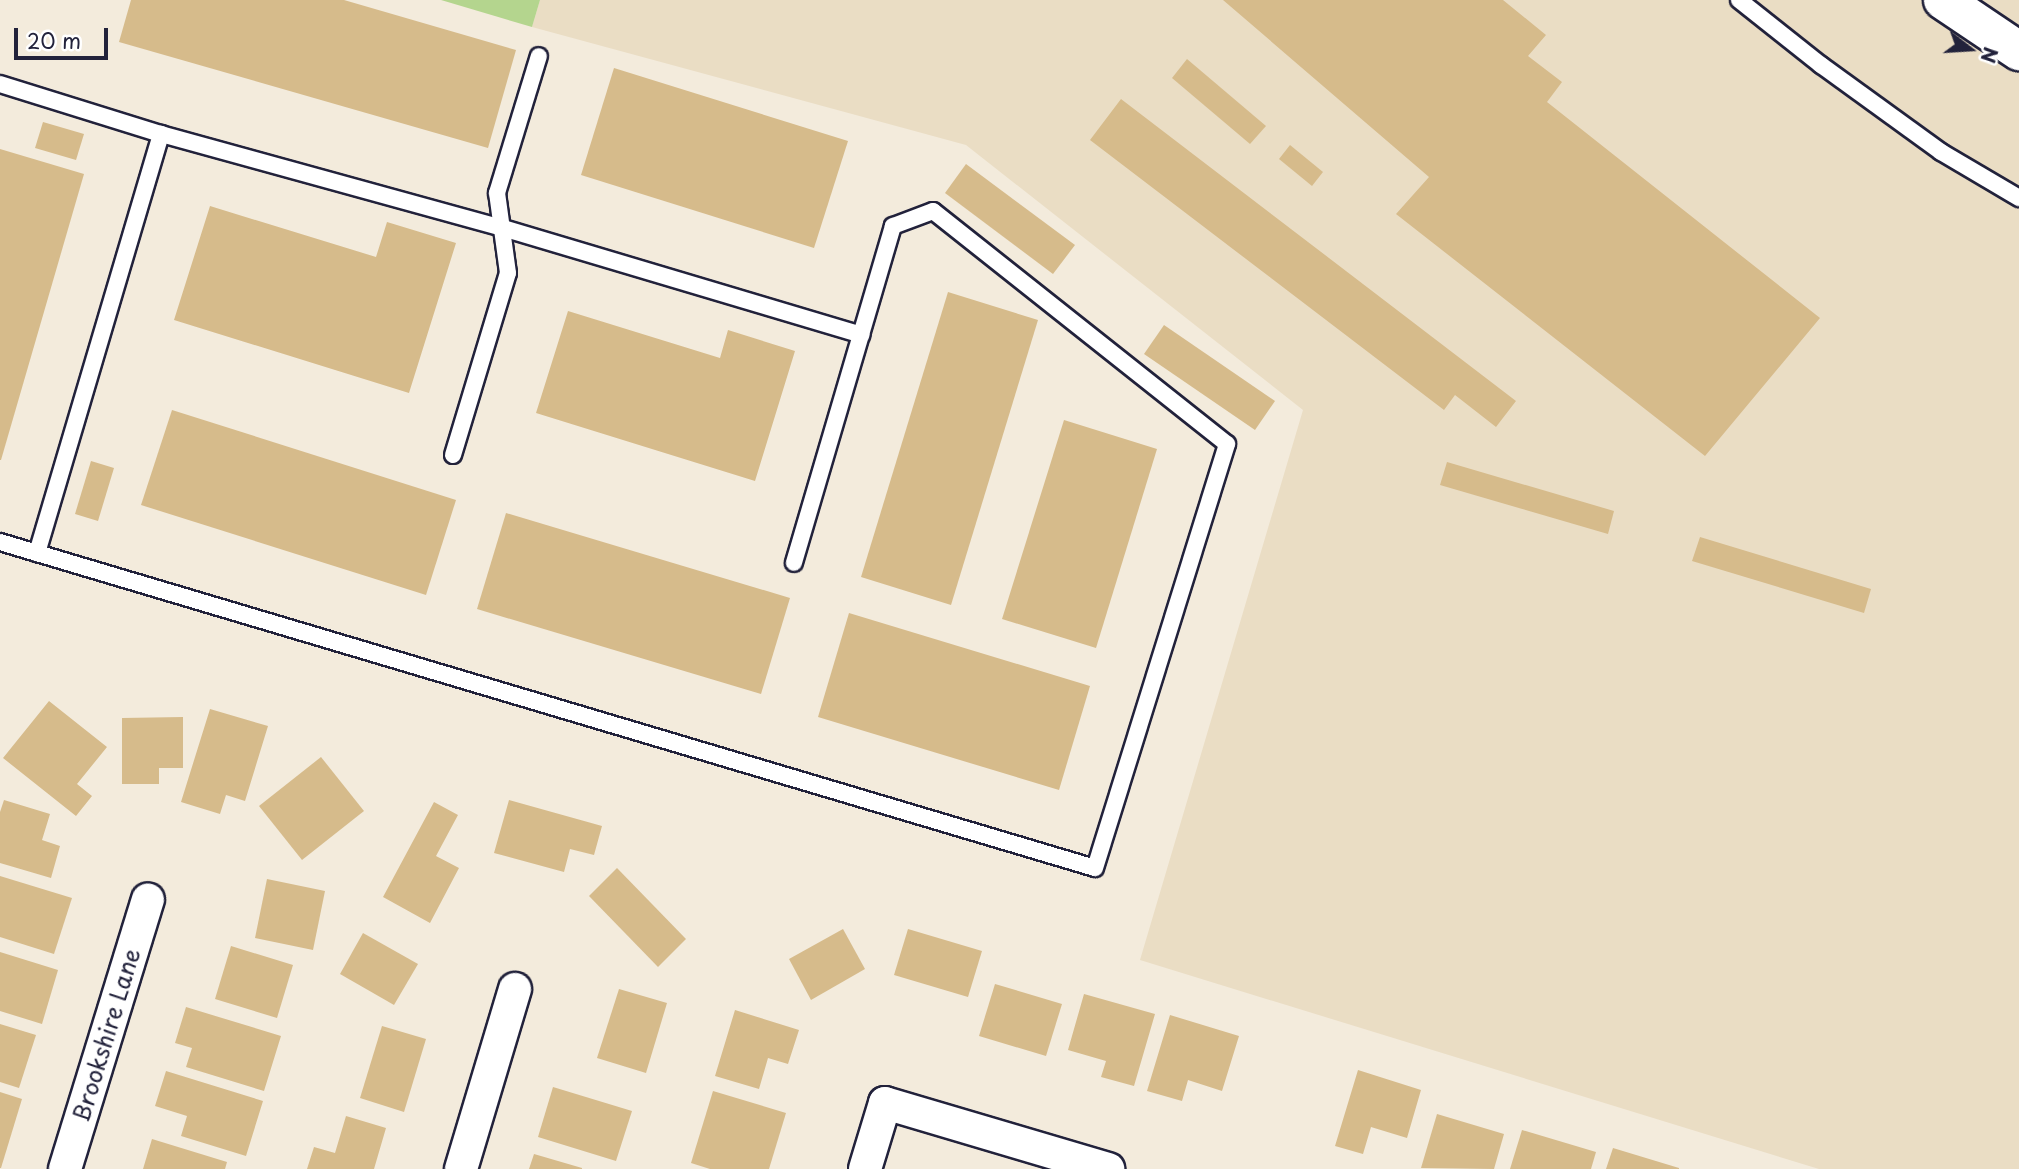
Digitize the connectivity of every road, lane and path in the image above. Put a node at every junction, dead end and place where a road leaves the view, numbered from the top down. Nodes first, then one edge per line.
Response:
1 (1739, 0) edge
2 (1943, 0) edge
3 (2019, 51) edge
4 (539, 56) dead end
5 (0, 84) edge
6 (161, 134) junction
7 (2019, 198) edge
8 (503, 228) junction
9 (861, 335) junction
10 (453, 455) dead end
11 (0, 542) edge
12 (37, 553) junction
13 (794, 563) dead end
14 (148, 900) dead end
15 (515, 989) dead end
16 (65, 1169) edge
17 (461, 1169) edge
18 (865, 1169) edge
19 (1108, 1169) edge

1 - 7 lane
2 - 3 street
4 - 8 lane
5 - 6 lane
6 - 8 lane
6 - 12 lane
8 - 9 lane
8 - 10 lane
9 - 12 lane
9 - 13 lane
11 - 12 lane
14 - 16 street, Brookshire Lane
15 - 17 street
18 - 19 street

